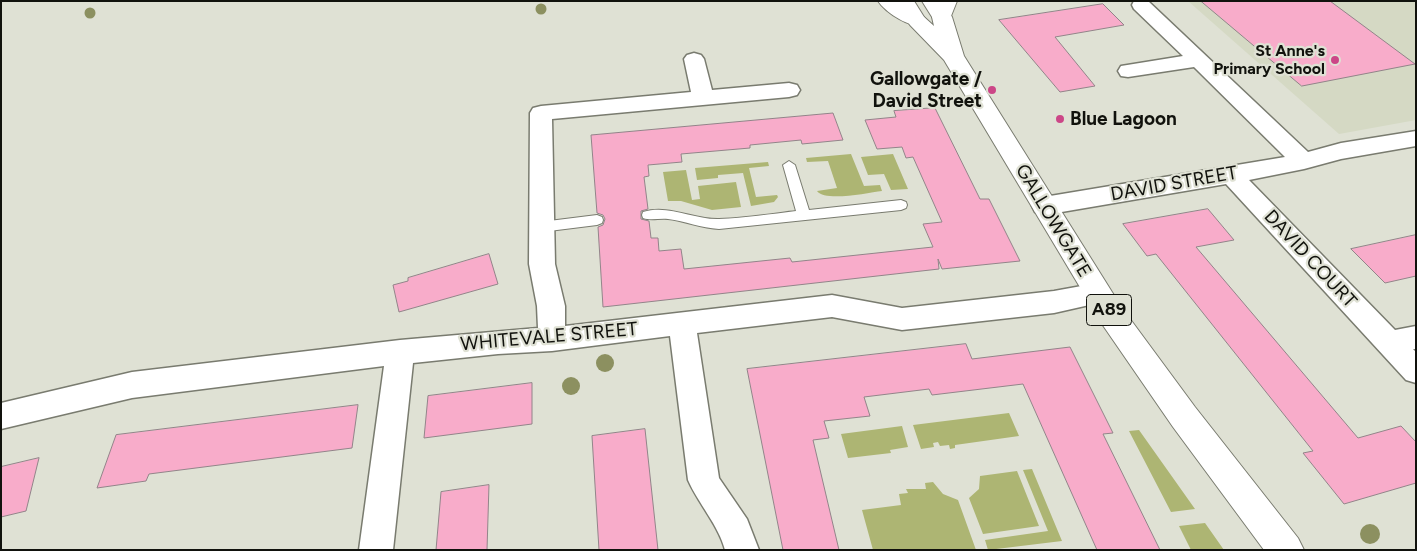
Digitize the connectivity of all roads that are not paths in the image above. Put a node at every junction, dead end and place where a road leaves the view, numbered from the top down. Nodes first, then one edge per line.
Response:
1 (888, 1) edge
2 (904, 1) edge
3 (940, 6) edge
4 (1142, 6) dead end
5 (917, 21) junction
6 (953, 56) junction
7 (694, 59) dead end
8 (1199, 60) junction
9 (1128, 71) dead end
10 (789, 90) dead end
11 (703, 97) junction
12 (1416, 138) edge
13 (1304, 161) junction
14 (789, 165) dead end
15 (1231, 175) junction
16 (901, 205) dead end
17 (1044, 206) junction
18 (648, 215) dead end
19 (804, 215) junction
20 (597, 220) dead end
21 (541, 227) junction
22 (1098, 294) junction
23 (682, 325) junction
24 (1416, 336) edge
25 (552, 338) junction
26 (1389, 343) junction
27 (400, 352) junction
28 (1416, 371) edge
29 (4, 416) edge
30 (376, 550) edge
31 (742, 550) edge
32 (1286, 550) edge

1 - 5 main road
2 - 5 main road, GALLOWGATE / A89
3 - 6 main road, GALLOWGATE / A89
4 - 8 street
5 - 6 main road, GALLOWGATE / A89
6 - 17 main road, GALLOWGATE / A89
7 - 11 street
8 - 9 street
8 - 13 street
10 - 11 street
11 - 21 street
12 - 13 street
13 - 15 street, DAVID STREET
14 - 19 lane
15 - 17 street, DAVID STREET
15 - 26 street, DAVID COURT
16 - 19 lane
17 - 22 main road, GALLOWGATE / A89
18 - 19 lane
20 - 21 lane
21 - 25 street
22 - 23 street, WHITEVALE STREET
22 - 32 main road, GALLOWGATE / A89
23 - 25 street, WHITEVALE STREET
23 - 31 street
24 - 26 street
25 - 27 street, WHITEVALE STREET
26 - 28 street, DAVID COURT
27 - 29 street, WHITEVALE STREET
27 - 30 street

